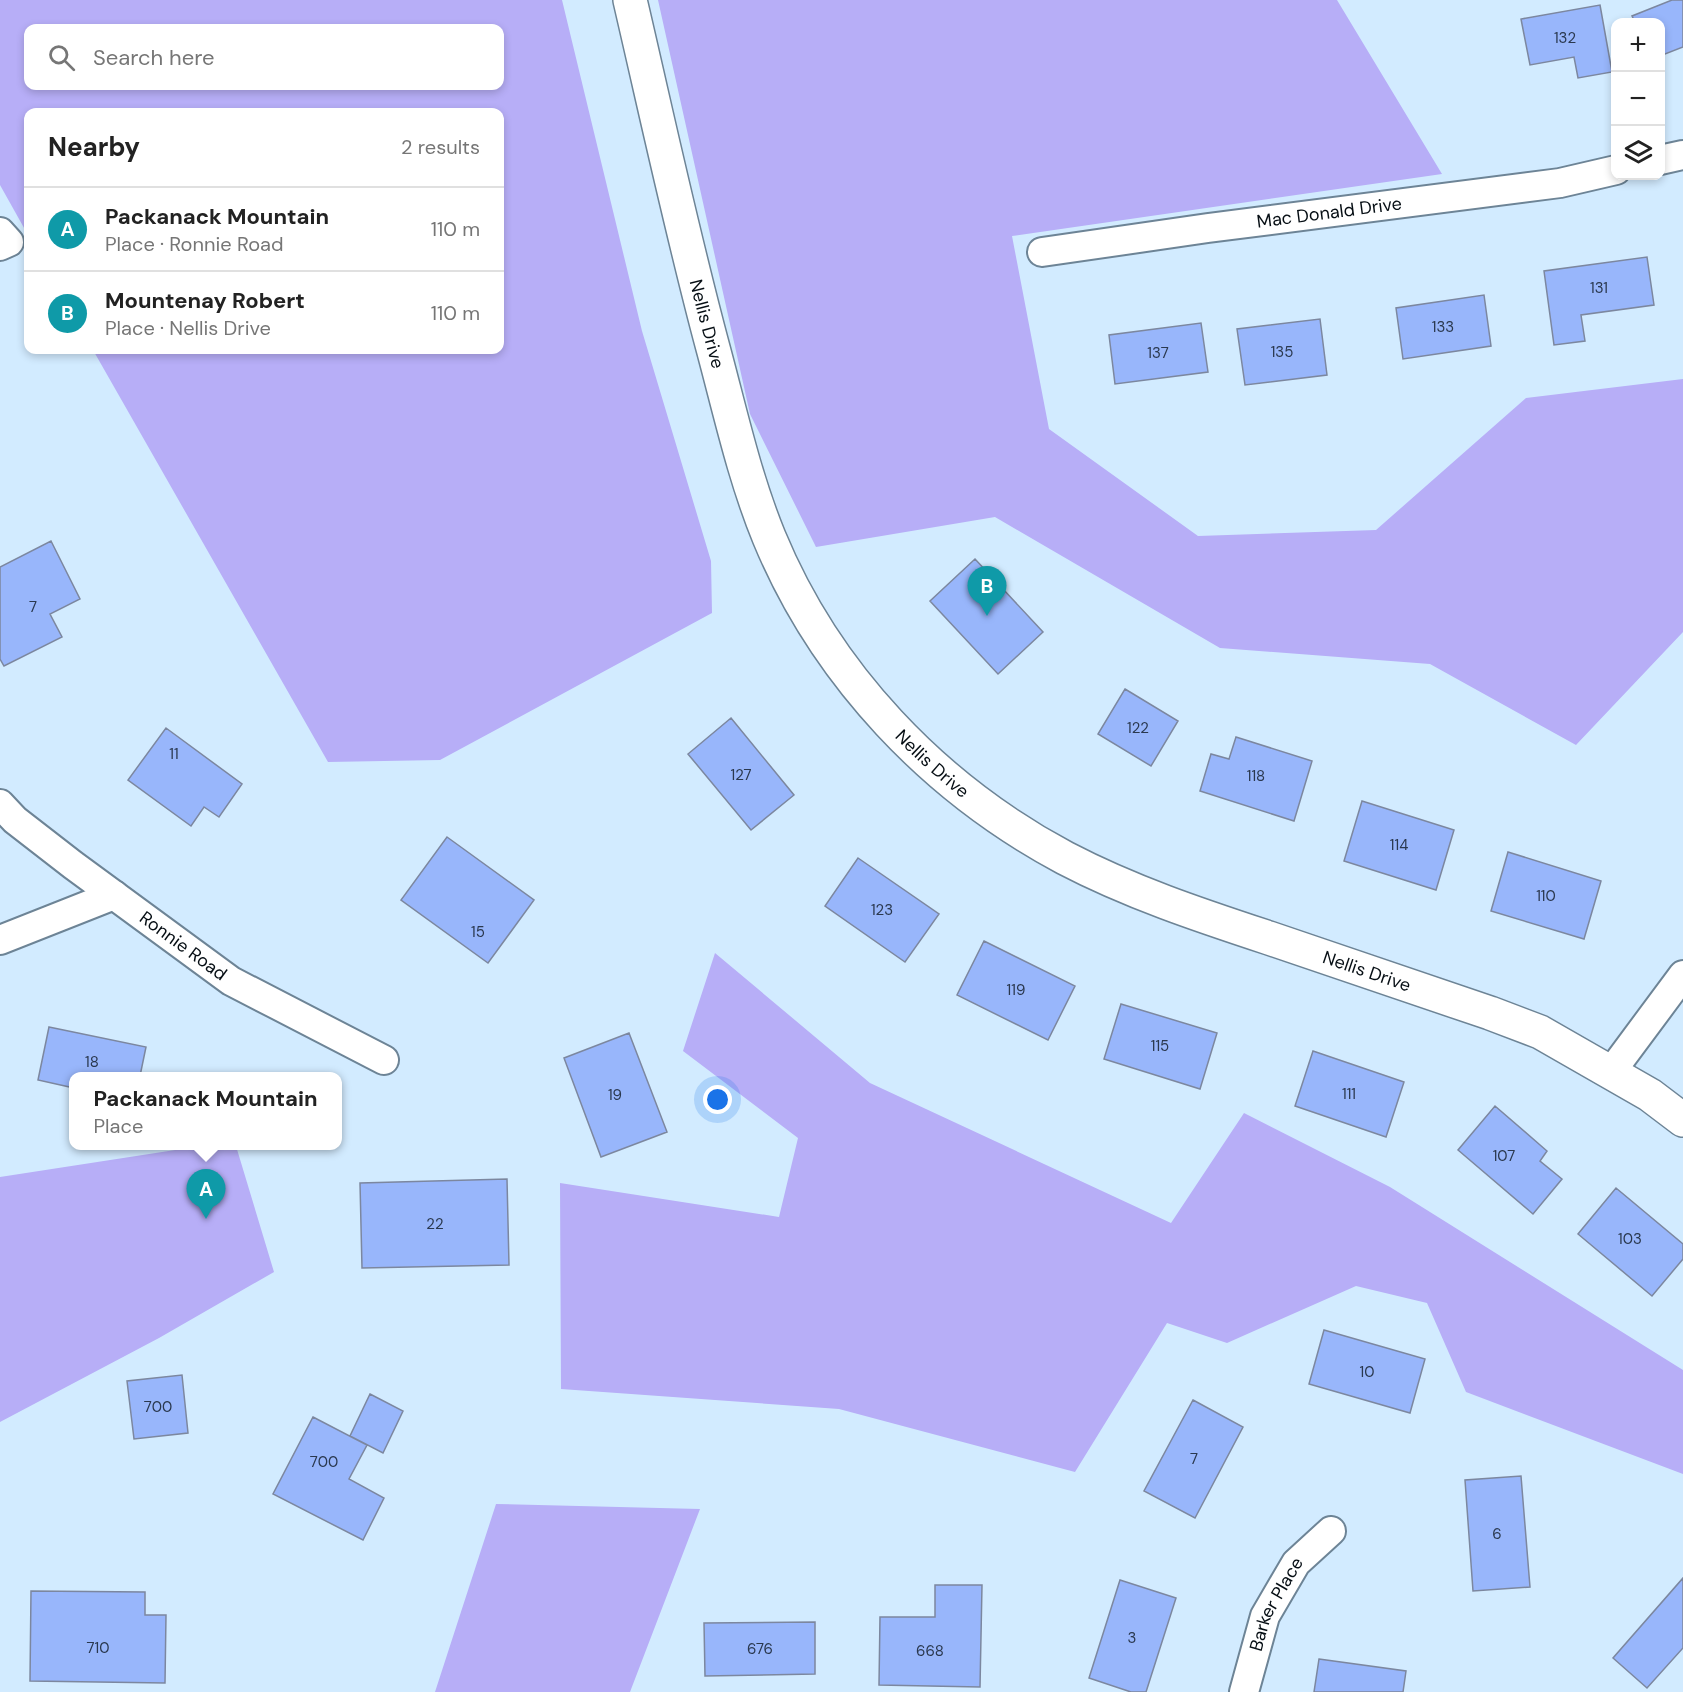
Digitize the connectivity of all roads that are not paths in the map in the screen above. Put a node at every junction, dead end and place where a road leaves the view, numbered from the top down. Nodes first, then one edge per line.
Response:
1 (630, 0) edge
2 (1683, 155) edge
3 (1665, 159) edge
4 (1611, 171) edge
5 (0, 231) edge
6 (0, 246) edge
7 (1042, 252) dead end
8 (0, 804) edge
9 (114, 895) junction
10 (0, 940) edge
11 (1683, 975) edge
12 (384, 1060) dead end
13 (1611, 1072) junction
14 (1683, 1120) edge
15 (1331, 1531) dead end
16 (1244, 1692) edge

1 - 13 street, Nellis Drive
2 - 3 street
4 - 7 street, Mac Donald Drive
5 - 6 street
8 - 9 street, Ronnie Road
9 - 10 street
9 - 12 street, Ronnie Road
11 - 13 street
13 - 14 street, Nellis Drive
15 - 16 street, Barker Place

